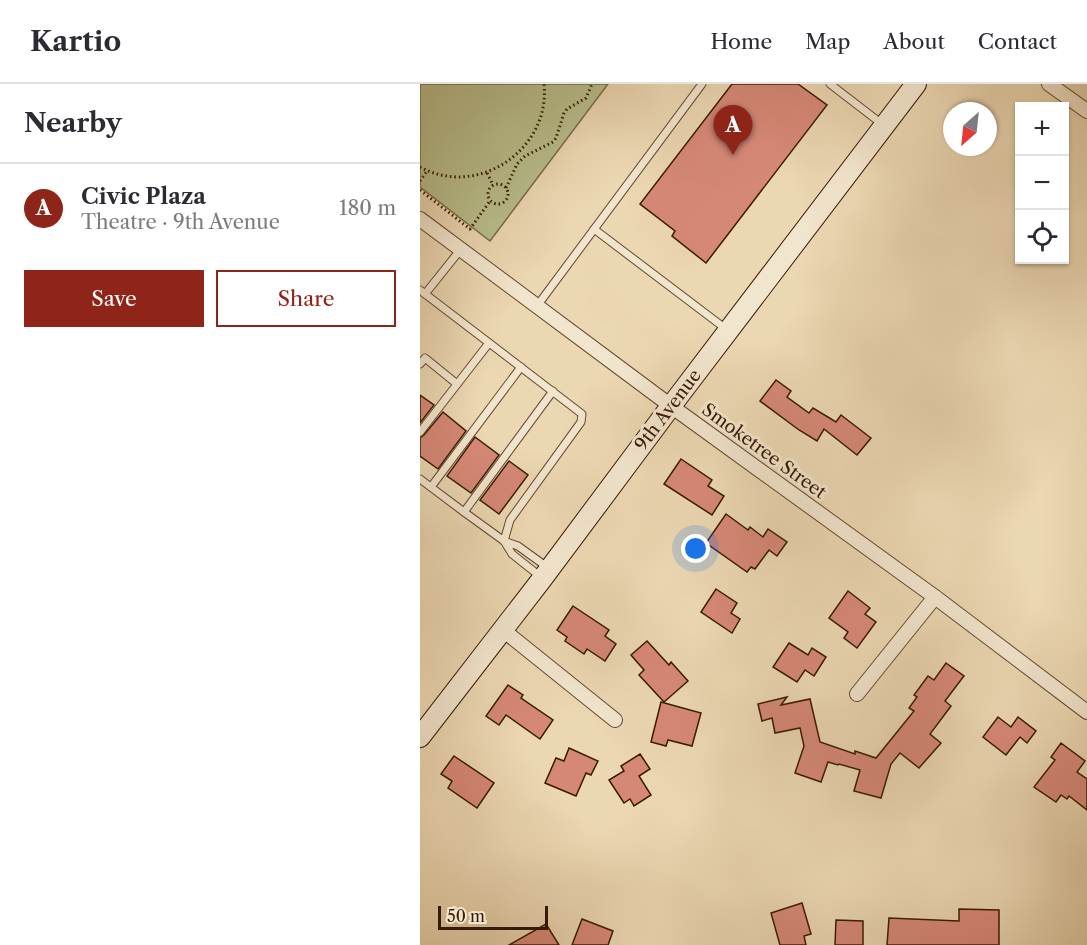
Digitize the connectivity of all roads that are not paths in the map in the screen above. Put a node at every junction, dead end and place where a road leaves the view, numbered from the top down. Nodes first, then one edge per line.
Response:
1 (702, 84) edge
2 (830, 84) edge
3 (916, 84) edge
4 (1049, 84) edge
5 (1087, 111) edge
6 (884, 126) junction
7 (420, 219) edge
8 (594, 229) junction
9 (461, 249) junction
10 (423, 292) edge
11 (537, 306) junction
12 (728, 331) junction
13 (489, 343) junction
14 (422, 359) edge
15 (521, 367) junction
16 (457, 384) junction
17 (554, 391) junction
18 (671, 406) junction
19 (420, 432) edge
20 (420, 479) edge
21 (431, 487) junction
22 (464, 512) junction
23 (504, 541) junction
24 (546, 574) junction
25 (935, 597) junction
26 (503, 630) junction
27 (857, 694) dead end
28 (1087, 712) edge
29 (615, 720) dead end
30 (420, 737) edge

1 - 8 lane
2 - 6 lane
3 - 6 street, 9th Avenue
4 - 5 street
6 - 12 street, 9th Avenue
7 - 9 street, Smoketree Street
8 - 11 lane
8 - 12 lane
9 - 10 lane
9 - 11 street, Smoketree Street
10 - 13 lane
11 - 18 street, Smoketree Street
12 - 18 street, 9th Avenue
13 - 15 lane
13 - 16 lane
14 - 16 lane
15 - 17 lane
15 - 21 lane
16 - 19 lane
17 - 22 lane
17 - 23 lane
18 - 24 street, 9th Avenue
18 - 25 street, Smoketree Street
20 - 21 lane
21 - 22 lane
22 - 23 lane
23 - 24 lane
23 - 24 lane
24 - 26 street, 9th Avenue
25 - 27 street
25 - 28 street, Smoketree Street
26 - 29 street
26 - 30 street, 9th Avenue

